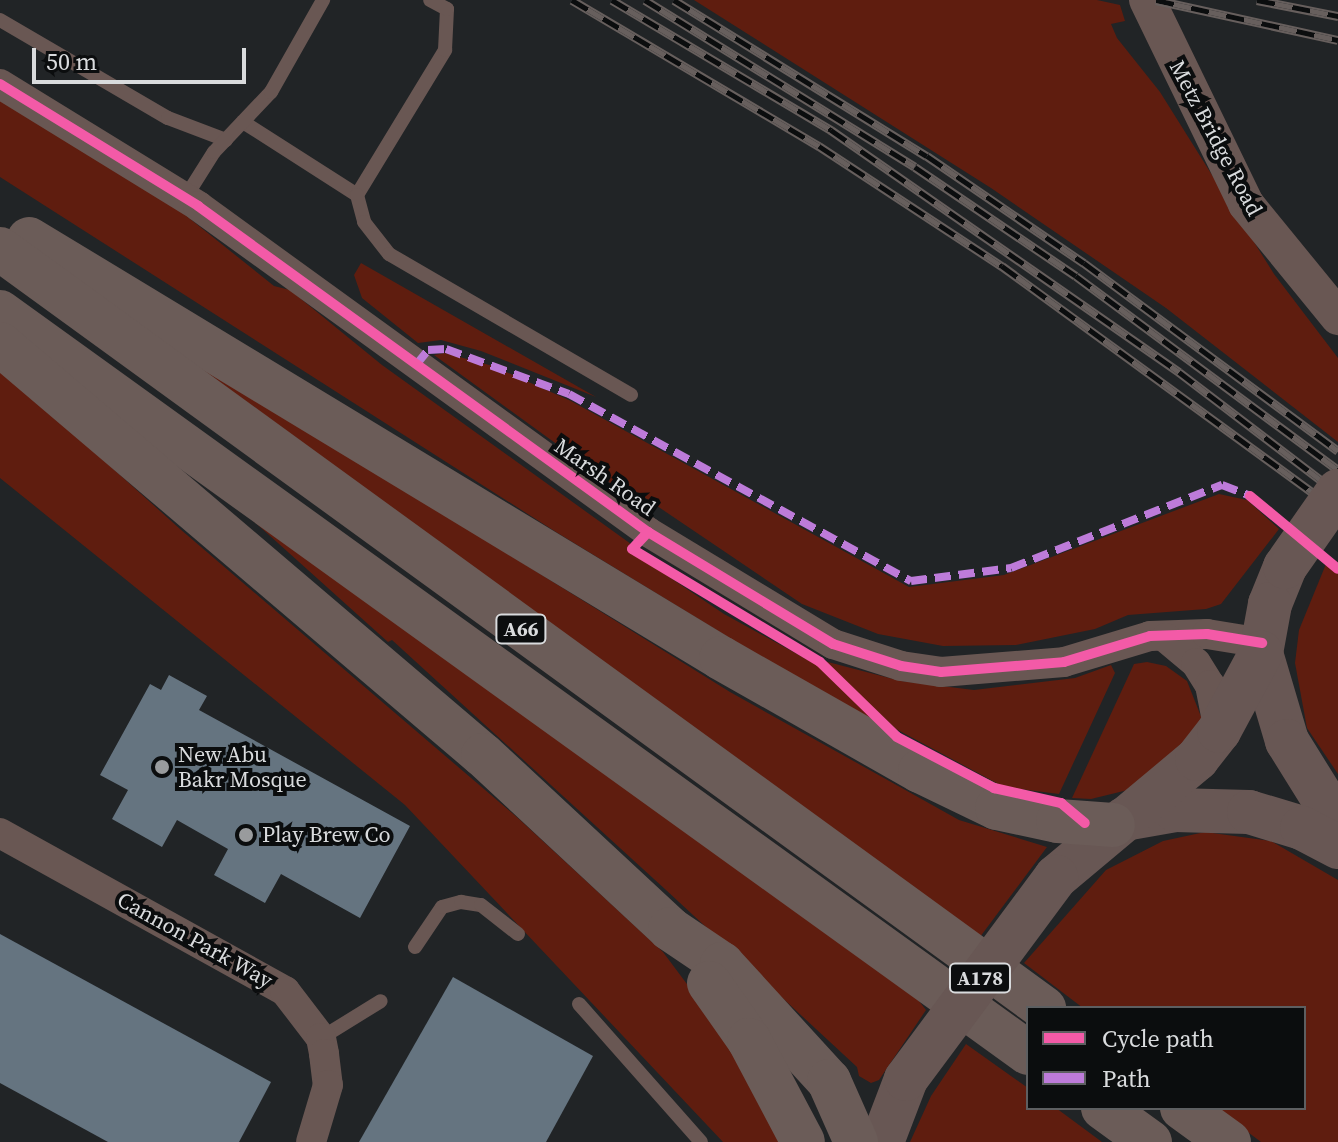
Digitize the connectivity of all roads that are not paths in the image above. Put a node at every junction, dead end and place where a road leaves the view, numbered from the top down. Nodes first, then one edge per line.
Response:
1 (323, 0) edge
2 (430, 0) edge
3 (1153, 15) edge
4 (0, 20) edge
5 (0, 84) edge
6 (243, 122) junction
7 (226, 140) junction
8 (357, 195) junction
9 (185, 198) junction
10 (0, 221) edge
11 (0, 249) edge
12 (0, 312) edge
13 (1338, 317) edge
14 (0, 344) edge
15 (631, 395) dead end
16 (1338, 491) edge
17 (1166, 638) junction
18 (1262, 648) junction
19 (1219, 731) junction
20 (1119, 822) junction
21 (1338, 823) edge
22 (0, 833) edge
23 (1338, 847) edge
24 (670, 929) junction
25 (518, 934) dead end
26 (415, 947) dead end
27 (381, 1001) dead end
28 (579, 1004) dead end
29 (1041, 1006) edge
30 (321, 1038) junction
31 (1026, 1052) edge
32 (1106, 1110) edge
33 (1185, 1110) edge
34 (311, 1142) edge
35 (701, 1142) edge
36 (803, 1142) edge
37 (856, 1142) edge
38 (882, 1142) edge
39 (1150, 1142) edge
40 (1229, 1142) edge

1 - 6 lane
2 - 8 lane
3 - 13 street, Metz Bridge Road
4 - 7 lane
5 - 9 street, Marsh Road
6 - 7 lane
6 - 8 lane
7 - 9 lane
8 - 15 lane
9 - 17 street, Marsh Road
10 - 20 highway
11 - 29 highway, A66
12 - 31 highway, A66
14 - 24 highway
16 - 18 main road, A178, bridge
17 - 18 street, Marsh Road
17 - 19 street
18 - 19 main road, A178
18 - 21 main road
19 - 20 main road, A178
20 - 23 main road
20 - 38 main road, A178, bridge
22 - 30 street, Cannon Park Way
24 - 36 highway
24 - 37 highway
25 - 26 lane
27 - 30 lane
28 - 35 lane
30 - 34 street, Cannon Park Way
32 - 39 highway
33 - 40 highway

